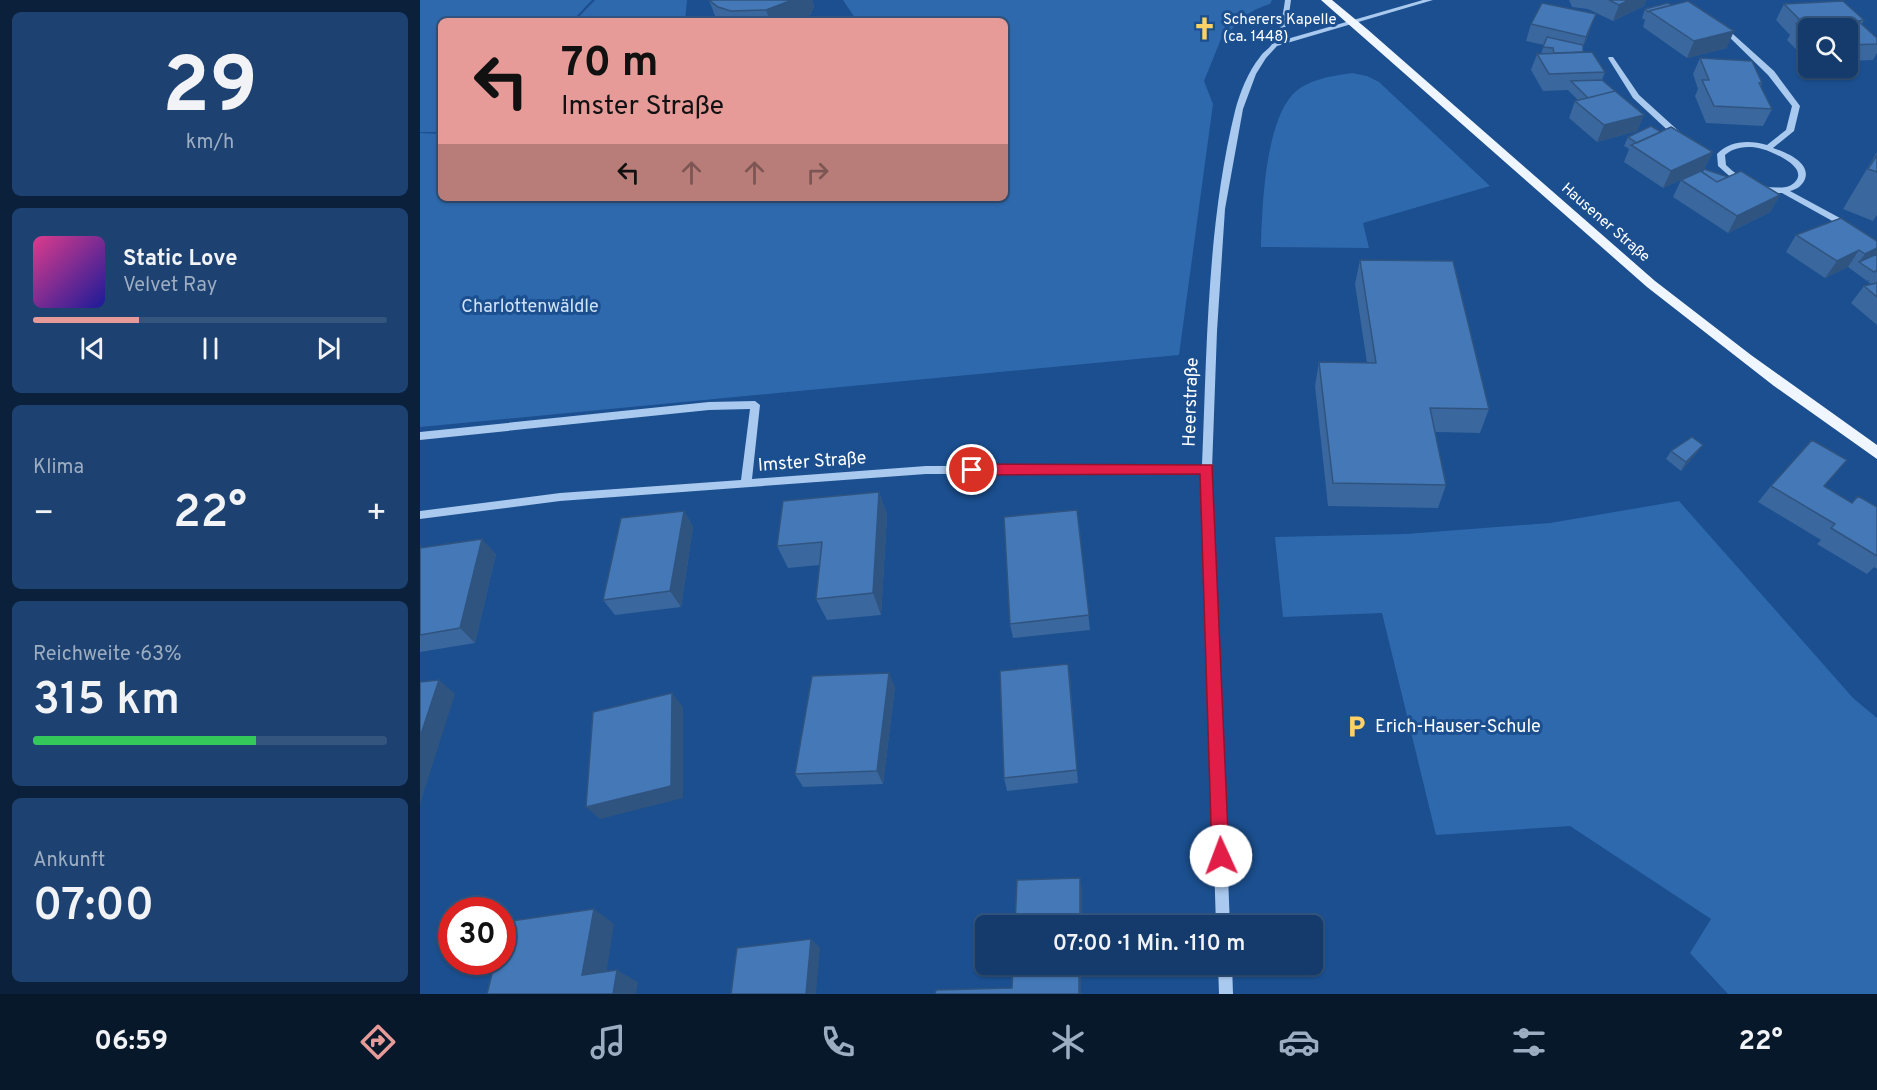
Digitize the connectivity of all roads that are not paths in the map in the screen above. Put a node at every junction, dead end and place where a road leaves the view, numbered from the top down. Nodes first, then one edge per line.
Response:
1 (1287, 0) edge
2 (1326, 0) edge
3 (1430, 0) edge
4 (1711, 19) edge
5 (1352, 21) junction
6 (1275, 45) junction
7 (1611, 58) dead end
8 (1690, 143) edge
9 (1768, 148) junction
10 (1710, 154) edge
11 (1720, 160) junction
12 (1781, 189) junction
13 (1854, 229) edge
14 (420, 436) edge
15 (1877, 453) edge
16 (1207, 469) junction
17 (746, 482) junction
18 (420, 515) edge
19 (1223, 915) edge
20 (1225, 975) edge
21 (1226, 994) edge

1 - 6 street
2 - 5 main road, Hausener Straße
3 - 5 street
4 - 9 street
5 - 6 street
5 - 15 main road, Hausener Straße
6 - 16 street, Heerstraße
7 - 8 street
9 - 11 street
9 - 12 street
10 - 11 street
11 - 12 street
12 - 13 street
14 - 17 street
16 - 17 street, Imster Straße
16 - 19 street, Heerstraße
17 - 18 street, Imster Straße
20 - 21 street

